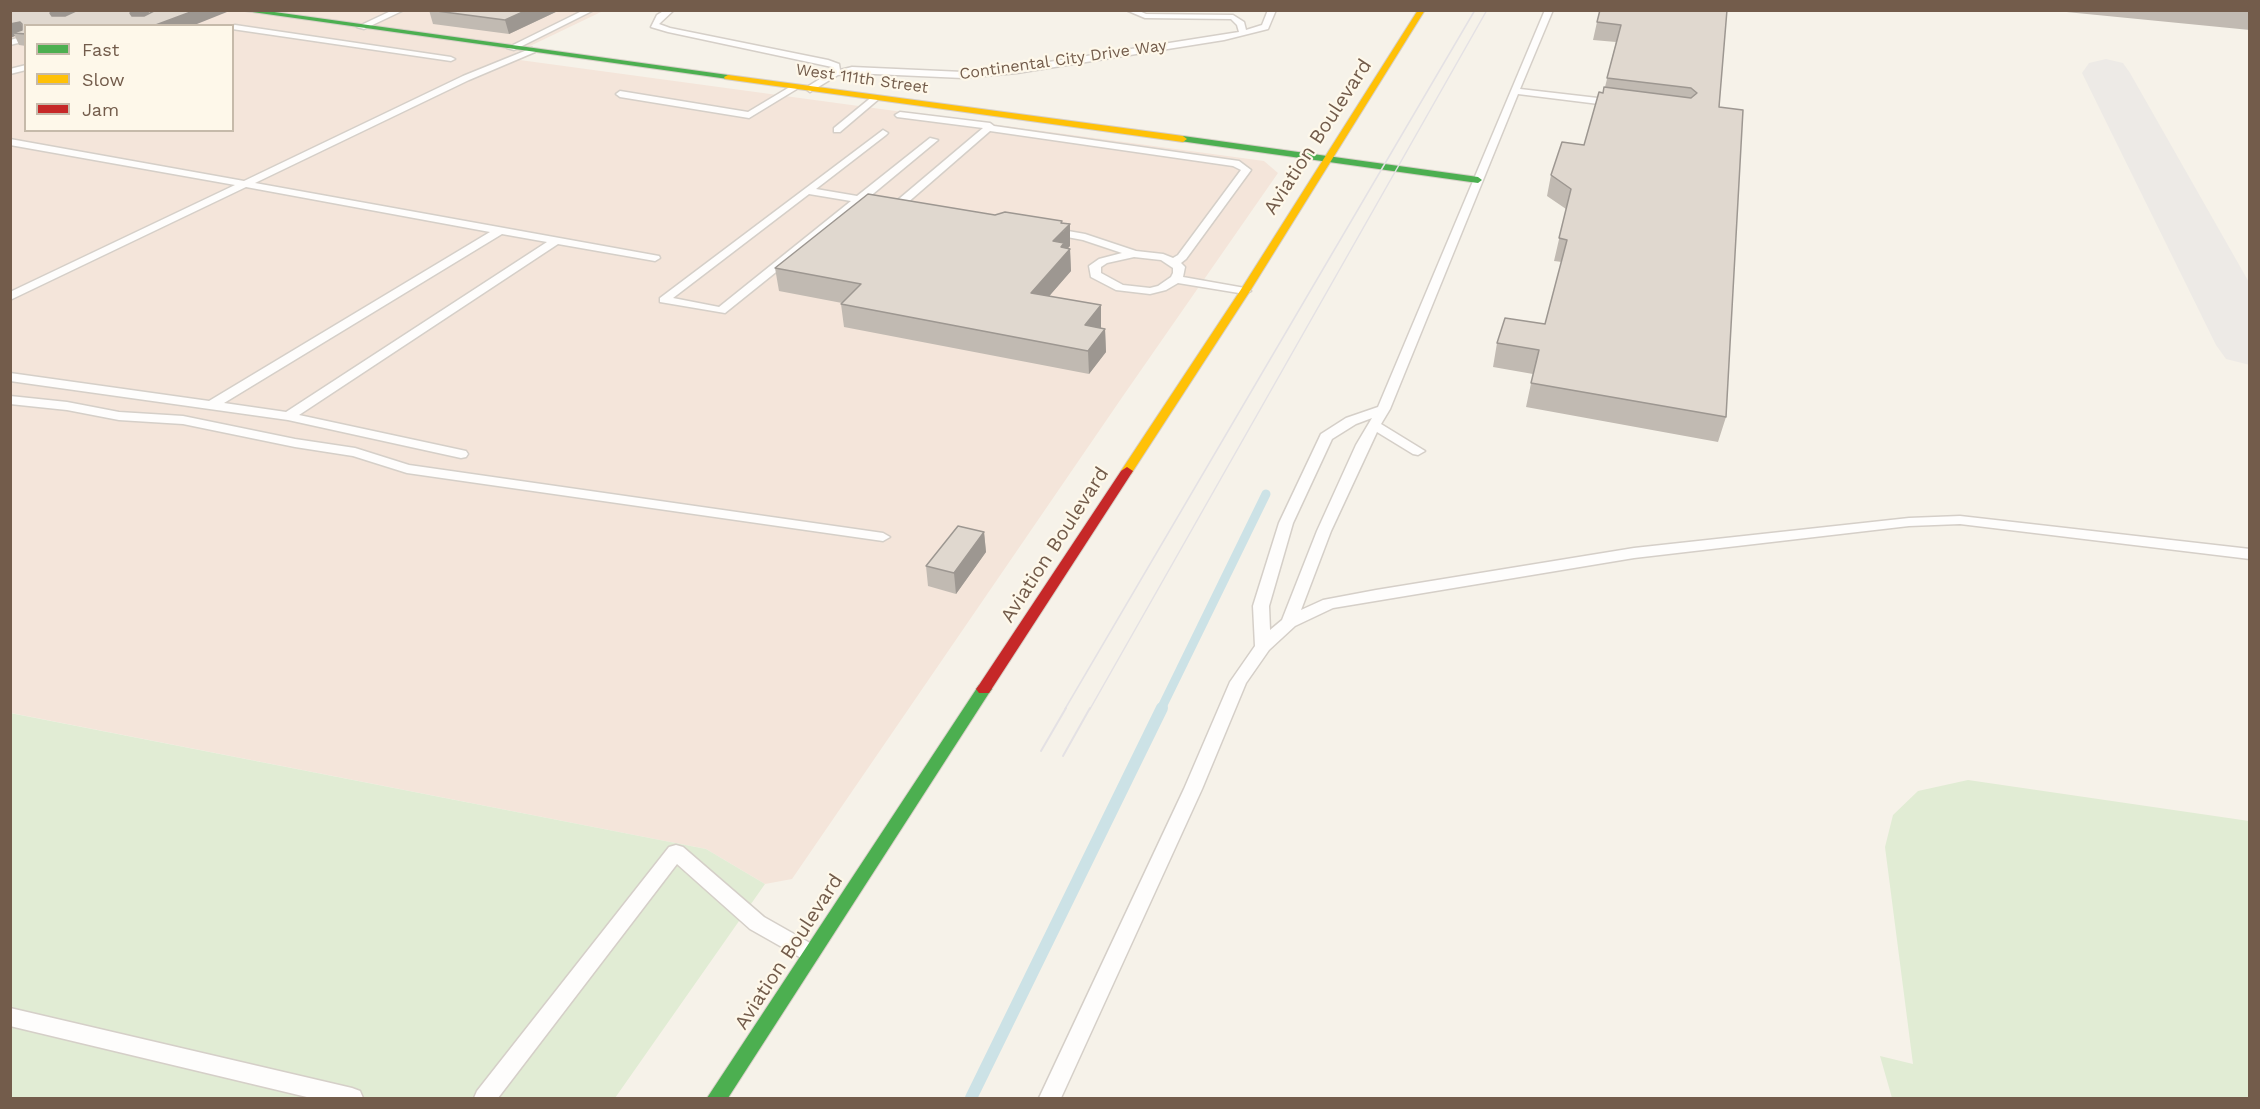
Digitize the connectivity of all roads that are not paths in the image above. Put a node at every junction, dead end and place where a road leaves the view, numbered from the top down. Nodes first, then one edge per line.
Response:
1 (241, 10) edge
2 (401, 10) edge
3 (591, 10) edge
4 (671, 10) edge
5 (1129, 10) edge
6 (1272, 10) edge
7 (1422, 10) edge
8 (1549, 10) edge
9 (235, 27) dead end
10 (361, 27) junction
11 (1243, 33) junction
12 (511, 48) junction
13 (532, 50) junction
14 (451, 59) dead end
15 (835, 73) junction
16 (796, 87) junction
17 (810, 89) junction
18 (1515, 91) junction
19 (620, 94) dead end
20 (876, 98) junction
21 (1629, 105) edge
22 (900, 115) dead end
23 (1003, 116) junction
24 (989, 127) junction
25 (837, 130) dead end
26 (883, 133) dead end
27 (933, 140) dead end
28 (10, 142) edge
29 (1328, 160) junction
30 (1478, 180) junction
31 (247, 185) junction
32 (807, 190) junction
33 (859, 199) junction
34 (887, 204) junction
35 (916, 209) edge
36 (500, 230) junction
37 (1044, 230) edge
38 (557, 240) junction
39 (1134, 254) junction
40 (655, 258) dead end
41 (1174, 262) junction
42 (1176, 279) junction
43 (1245, 291) junction
44 (10, 297) edge
45 (10, 377) edge
46 (10, 400) edge
47 (212, 405) junction
48 (1383, 409) junction
49 (288, 416) junction
50 (1374, 425) junction
51 (1418, 451) dead end
52 (461, 454) dead end
53 (884, 537) dead end
54 (2250, 554) edge
55 (1289, 622) junction
56 (1263, 646) junction
57 (810, 953) junction
58 (10, 1017) edge
59 (352, 1098) edge
60 (484, 1098) edge
61 (717, 1098) edge
62 (1050, 1098) edge

1 - 10 main road, West 111th Street
2 - 10 lane
3 - 12 lane
4 - 15 lane
5 - 11 lane
6 - 11 lane, Continental City Drive Way
7 - 29 main road, Aviation Boulevard
8 - 18 lane
9 - 14 lane
10 - 12 main road, West 111th Street
11 - 15 lane, Continental City Drive Way
12 - 13 main road, West 111th Street
13 - 16 main road, West 111th Street
13 - 31 lane
15 - 17 lane, Continental City Drive Way
16 - 17 main road, West 111th Street
16 - 19 lane
17 - 20 main road, West 111th Street
18 - 21 lane
18 - 30 lane
20 - 23 main road, West 111th Street
20 - 25 lane
22 - 24 lane
23 - 24 lane
23 - 29 main road, West 111th Street
24 - 34 lane
24 - 41 lane
26 - 32 lane
27 - 33 lane
28 - 31 lane
29 - 30 main road, West 111th Street
29 - 43 main road, Aviation Boulevard
30 - 48 lane
31 - 36 lane
31 - 44 lane
32 - 33 lane
32 - 33 lane
33 - 34 lane
34 - 35 lane
36 - 38 lane
36 - 47 lane
37 - 39 lane
38 - 40 lane
38 - 49 lane
39 - 41 lane
39 - 42 lane
41 - 42 lane
42 - 43 lane
43 - 57 main road, Aviation Boulevard
45 - 47 lane
46 - 53 lane
47 - 49 lane
48 - 50 lane
48 - 56 lane
49 - 52 lane
50 - 51 lane
50 - 55 lane
54 - 55 lane
55 - 56 lane
56 - 62 lane
57 - 60 lane
57 - 61 main road, Aviation Boulevard
58 - 59 lane

